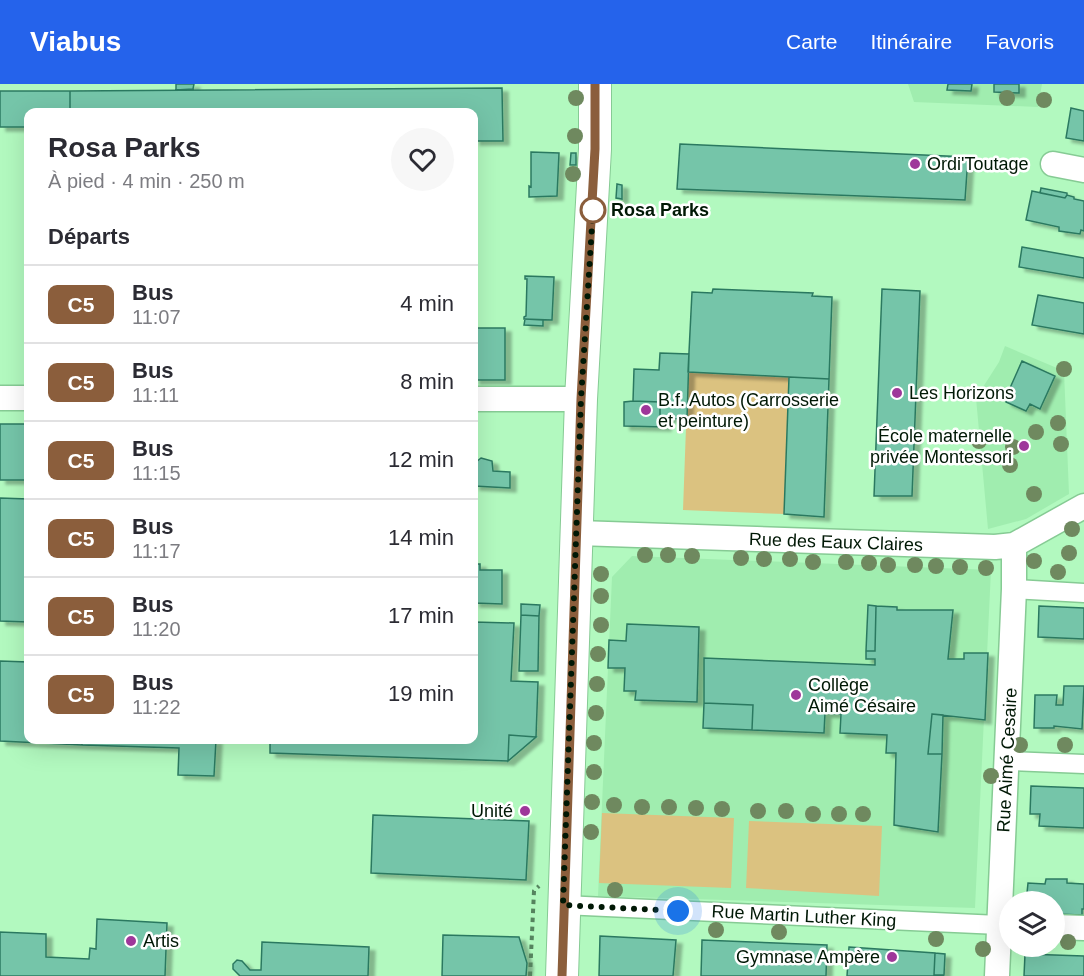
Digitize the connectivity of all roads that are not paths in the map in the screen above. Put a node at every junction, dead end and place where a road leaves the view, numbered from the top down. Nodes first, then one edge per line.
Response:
1 (595, 84) edge
2 (1053, 164) dead end
3 (1084, 170) edge
4 (0, 398) edge
5 (24, 398) edge
6 (478, 399) edge
7 (581, 399) junction
8 (1084, 506) edge
9 (578, 533) junction
10 (1014, 545) junction
11 (1014, 589) junction
12 (1084, 593) edge
13 (1007, 761) junction
14 (1084, 764) edge
15 (1005, 891) edge
16 (553, 895) junction
17 (999, 926) edge
18 (1065, 927) edge
19 (1084, 928) edge
20 (1000, 957) edge
21 (562, 976) edge
22 (997, 976) edge

1 - 7 street
2 - 3 street
4 - 5 street
6 - 7 street
7 - 9 street
8 - 10 street, Rue des Eaux Claires
9 - 10 street, Rue des Eaux Claires
9 - 16 street
10 - 11 street, Rue Aimé Cesaire
11 - 12 street
11 - 13 street, Rue Aimé Cesaire
13 - 14 street
13 - 15 street, Rue Aimé Cesaire
16 - 17 street, Rue Martin Luther King
16 - 21 street
18 - 19 street
20 - 22 street, Rue Aimé Cesaire

